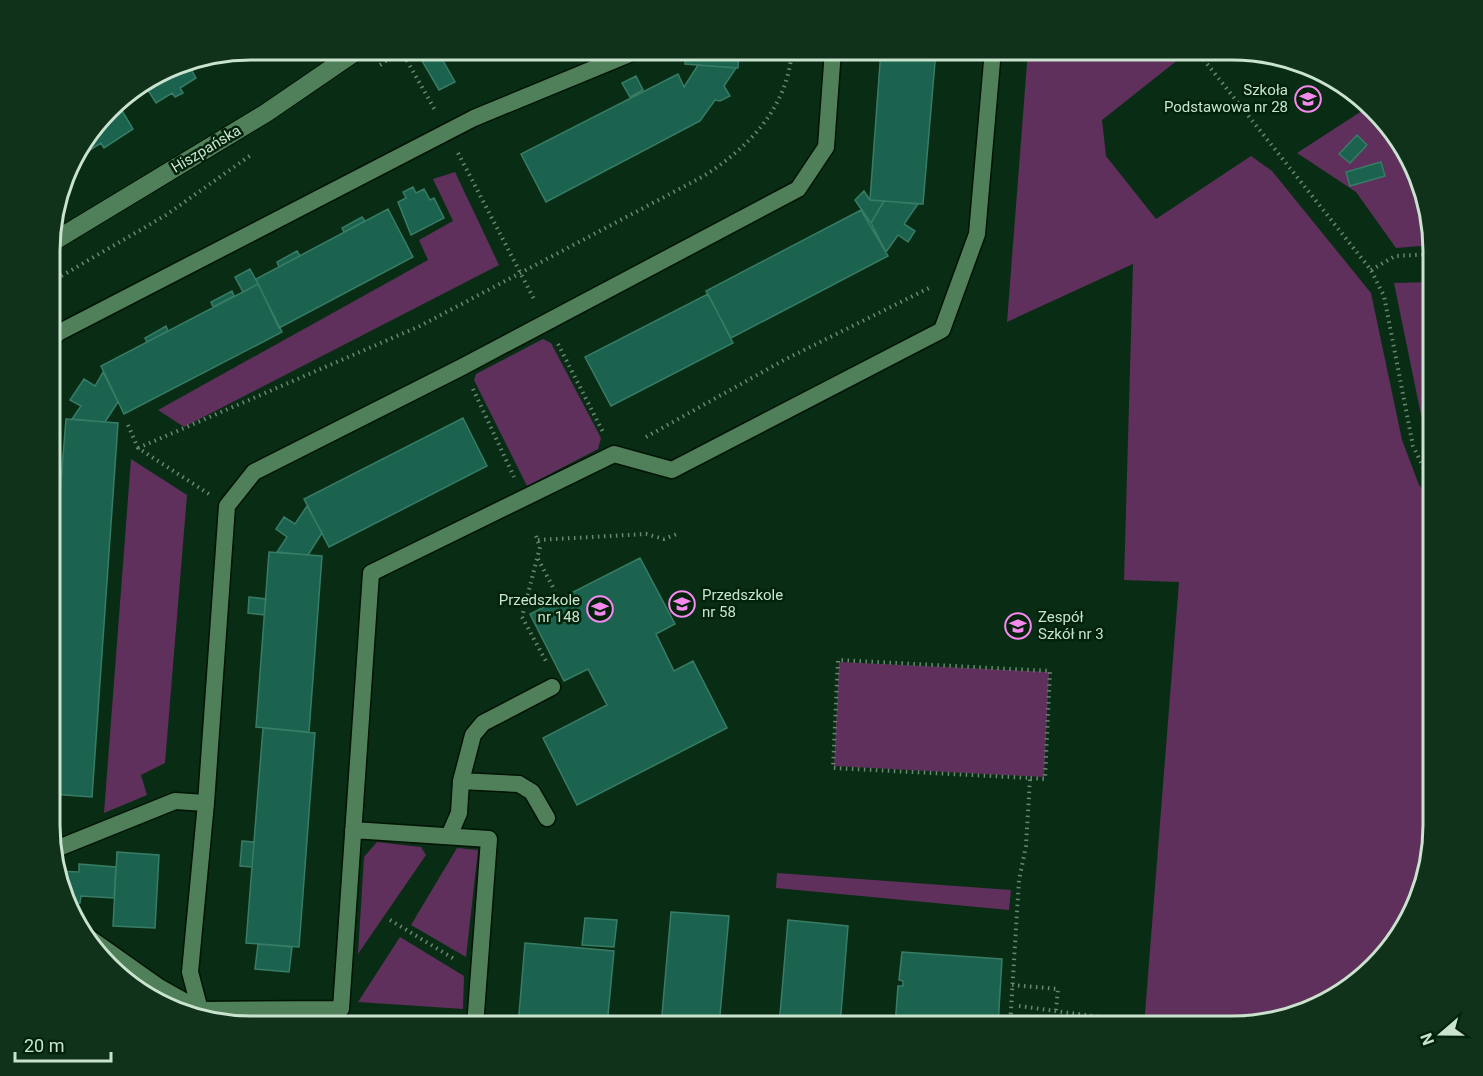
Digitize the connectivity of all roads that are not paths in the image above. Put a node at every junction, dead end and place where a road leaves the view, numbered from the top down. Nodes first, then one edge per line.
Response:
1 (343, 60) edge
2 (615, 60) edge
3 (832, 60) edge
4 (992, 60) edge
5 (61, 237) edge
6 (60, 332) edge
7 (552, 687) dead end
8 (461, 781) junction
9 (206, 803) junction
10 (547, 818) dead end
11 (353, 830) junction
12 (449, 836) junction
13 (62, 847) edge
14 (106, 950) edge
15 (183, 1003) edge
16 (198, 1008) edge
17 (219, 1012) edge
18 (476, 1016) edge

1 - 5 street, Hiszpańska
2 - 6 lane
3 - 9 lane
4 - 11 lane
7 - 8 lane
8 - 10 lane
8 - 12 lane
9 - 13 lane
9 - 16 lane
11 - 12 lane
11 - 17 lane
12 - 18 lane
14 - 15 lane

